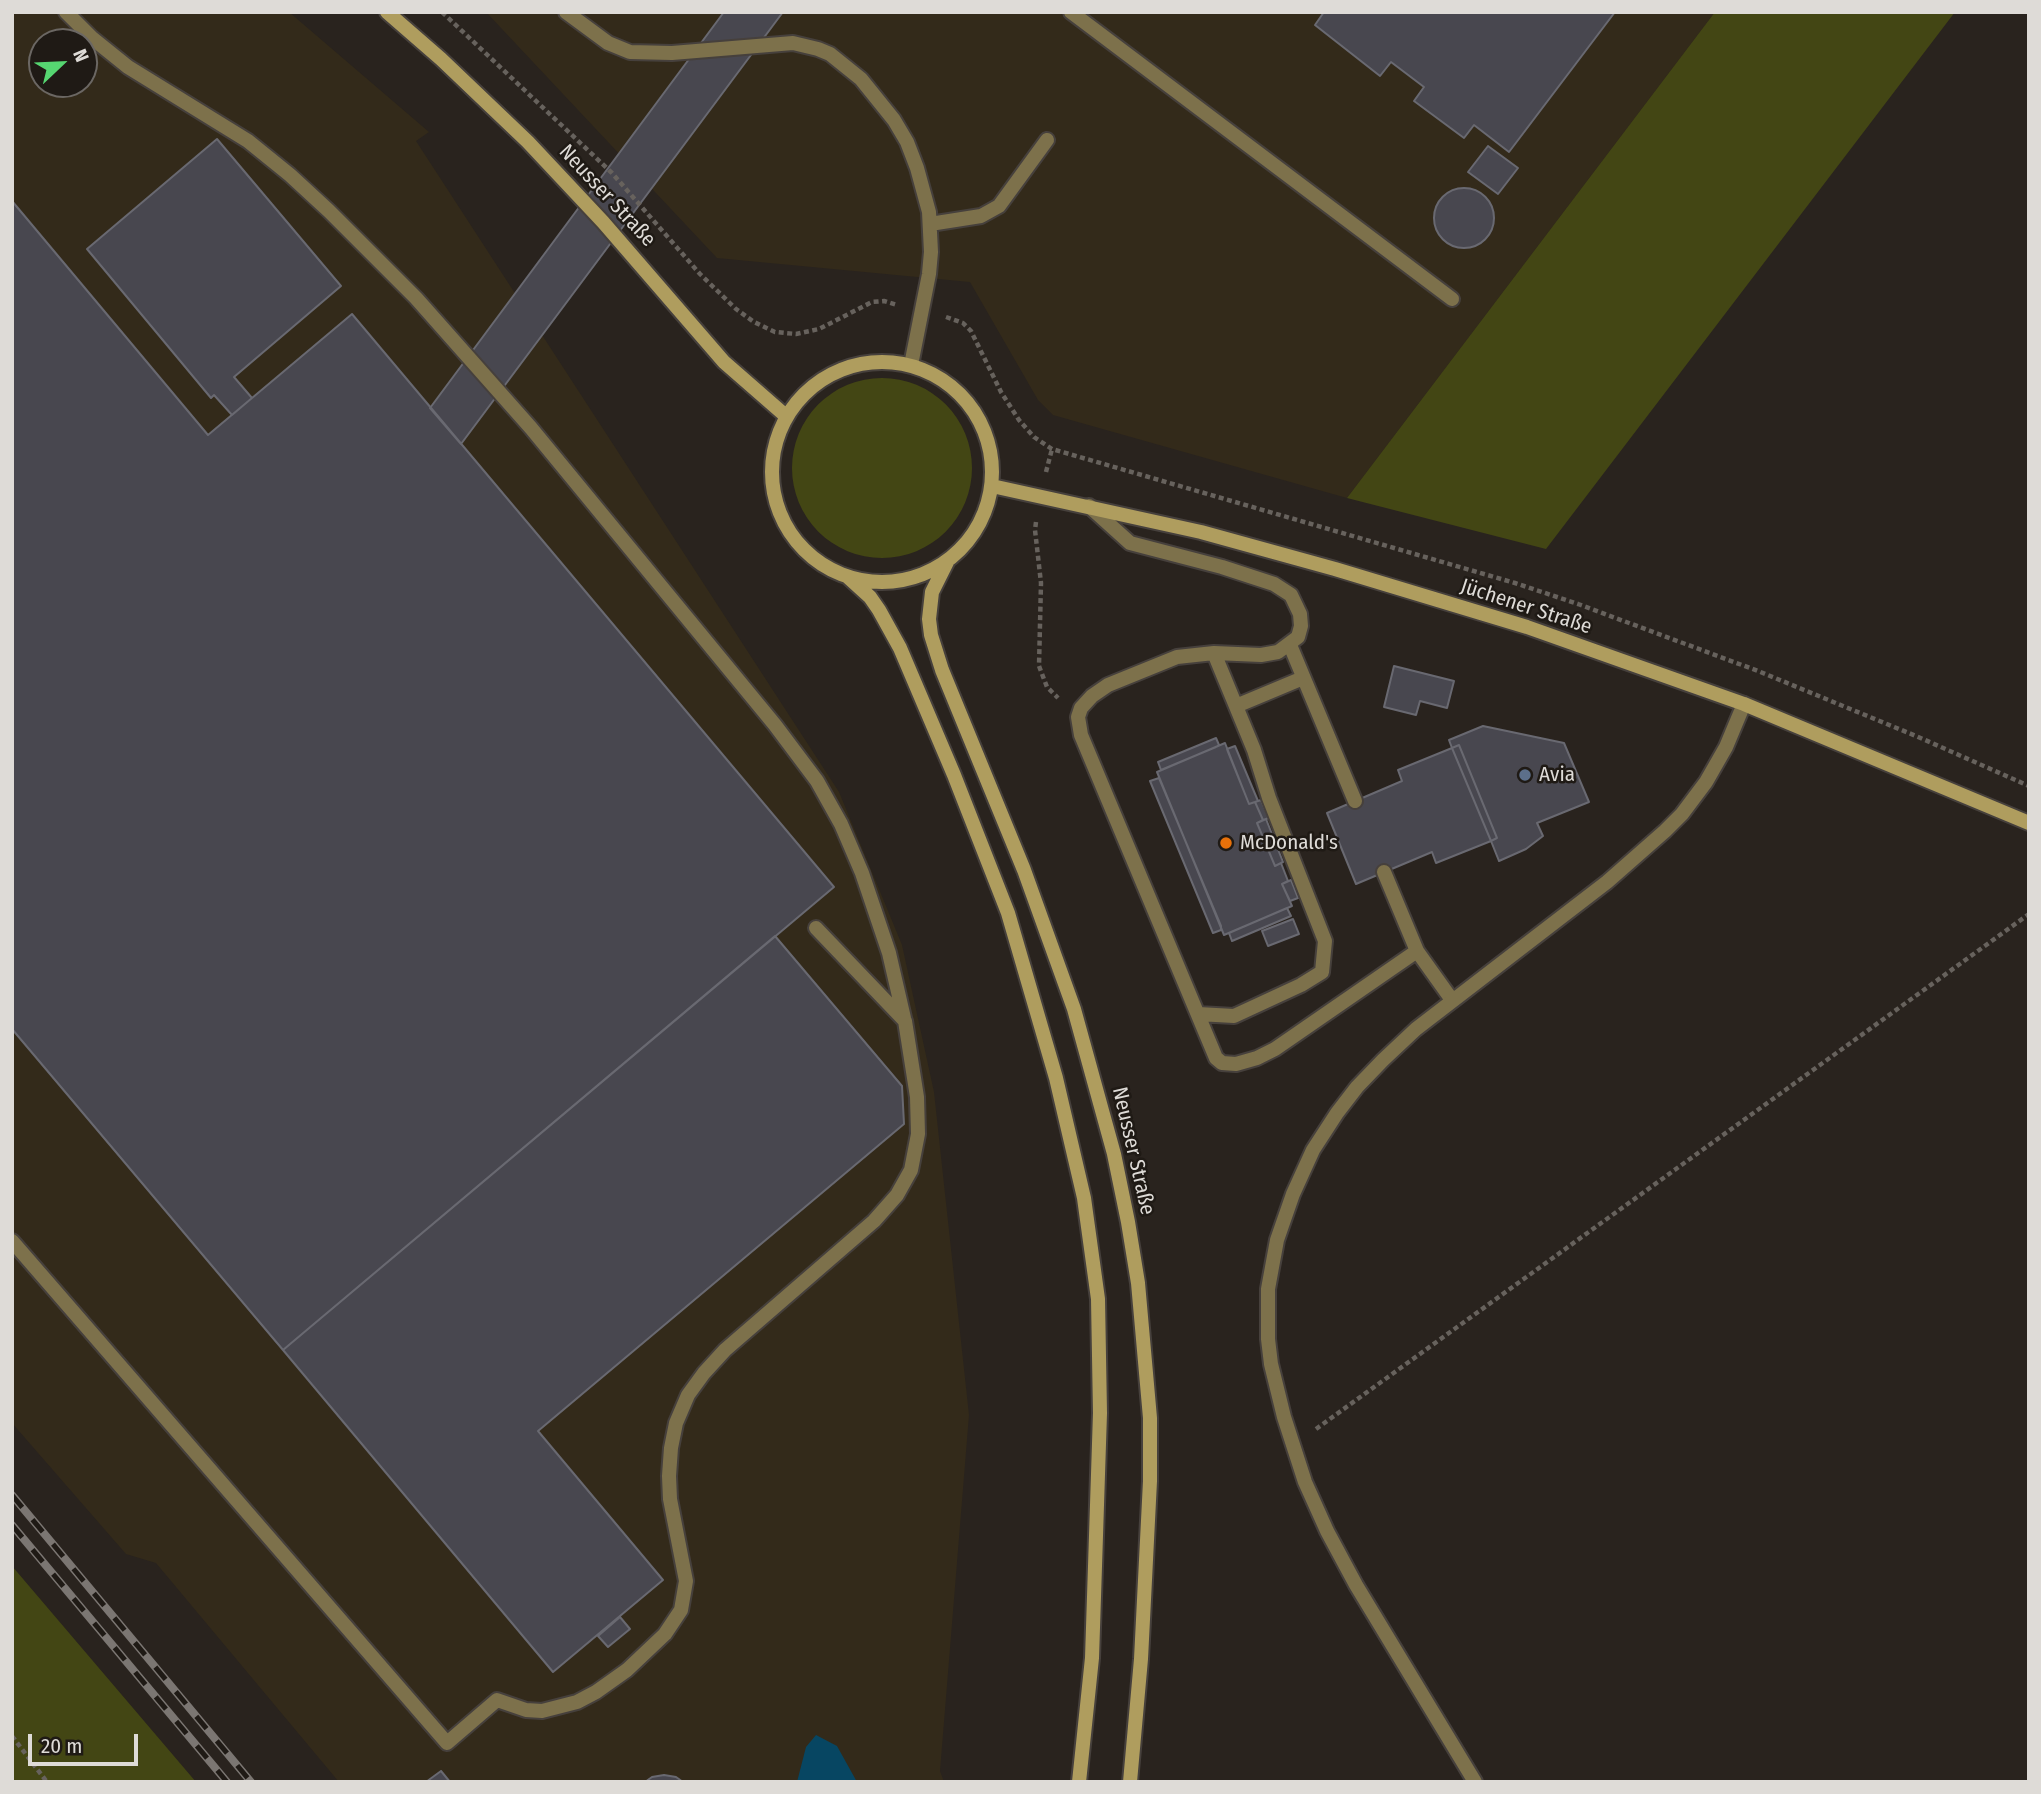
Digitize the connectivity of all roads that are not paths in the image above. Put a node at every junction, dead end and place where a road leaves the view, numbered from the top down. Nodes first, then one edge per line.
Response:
1 (66, 12) edge
2 (387, 12) edge
3 (566, 12) edge
4 (1070, 12) edge
5 (1047, 140) dead end
6 (930, 224) junction
7 (1452, 299) dead end
8 (911, 365) junction
9 (787, 417) junction
10 (992, 486) junction
11 (1089, 506) junction
12 (947, 562) junction
13 (848, 577) junction
14 (1290, 645) junction
15 (1214, 653) junction
16 (1304, 678) junction
17 (1744, 705) junction
18 (1236, 706) junction
19 (1354, 801) dead end
20 (2029, 823) edge
21 (1384, 872) dead end
22 (816, 928) dead end
23 (1417, 951) junction
24 (1452, 1000) junction
25 (1198, 1014) junction
26 (905, 1021) junction
27 (12, 1241) edge
28 (1079, 1782) edge
29 (1130, 1782) edge
30 (1475, 1782) edge

1 - 26 street
2 - 9 main road, Neusser Straße
3 - 6 street
4 - 7 street
5 - 6 street
6 - 8 street
8 - 9 main road
8 - 10 main road
9 - 13 main road
10 - 11 main road, Jüchener Straße
10 - 12 main road
11 - 14 street
11 - 17 main road, Jüchener Straße
12 - 13 main road
12 - 29 main road, Neusser Straße
13 - 28 main road
14 - 15 street
14 - 16 street
15 - 18 street
15 - 25 street
16 - 18 street
16 - 19 street
17 - 20 main road, Jüchener Straße
17 - 24 street
18 - 25 street
21 - 23 street
22 - 26 street
23 - 24 street
23 - 25 street
24 - 30 street
26 - 27 street

